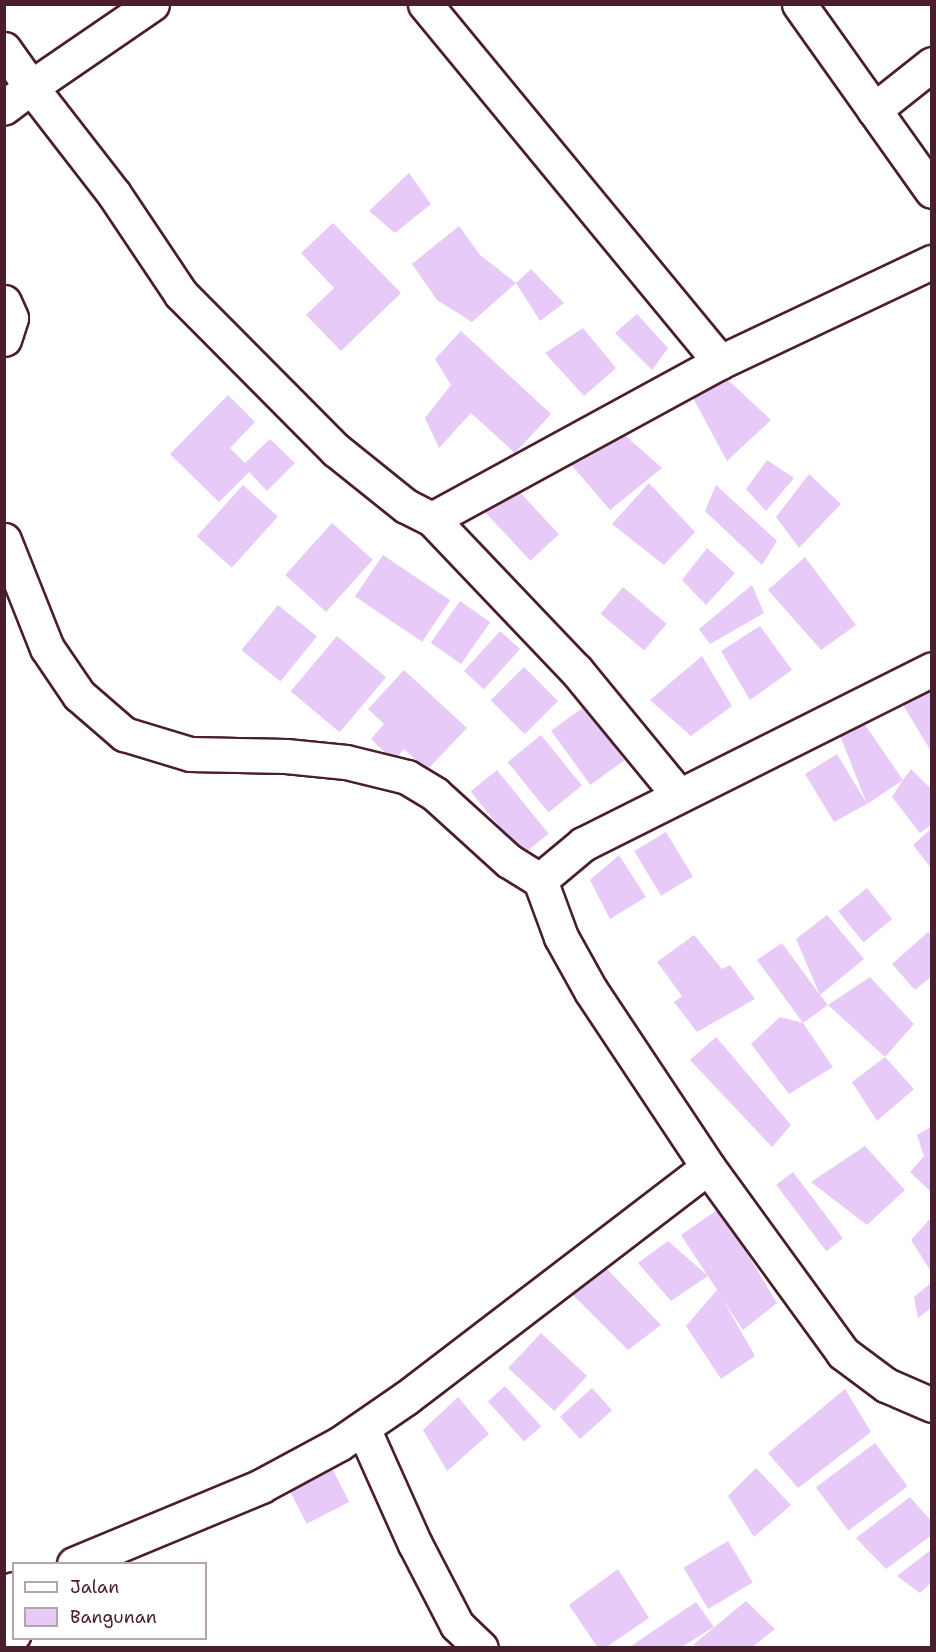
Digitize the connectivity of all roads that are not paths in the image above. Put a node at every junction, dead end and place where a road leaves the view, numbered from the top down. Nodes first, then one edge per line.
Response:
1 (152, 4) edge
2 (425, 4) edge
3 (799, 4) edge
4 (4, 49) edge
5 (932, 64) edge
6 (31, 87) junction
7 (4, 107) edge
8 (874, 110) junction
9 (932, 191) edge
10 (932, 262) edge
11 (4, 302) edge
12 (4, 339) edge
13 (720, 362) junction
14 (432, 519) junction
15 (4, 540) edge
16 (932, 669) edge
17 (678, 794) junction
18 (540, 880) junction
19 (701, 1156) junction
20 (932, 1406) edge
21 (363, 1428) junction
22 (76, 1562) edge
23 (4, 1613) edge
24 (12, 1630) edge
25 (481, 1647) edge

1 - 6 street
2 - 13 street
3 - 8 street
4 - 6 street
5 - 8 street
6 - 7 street
6 - 14 street
8 - 9 street
10 - 13 street
11 - 12 street
13 - 14 street
14 - 17 street
15 - 18 street
16 - 17 street
17 - 18 street
18 - 19 street
19 - 20 street
19 - 21 street
21 - 22 street
21 - 25 street
23 - 24 street

